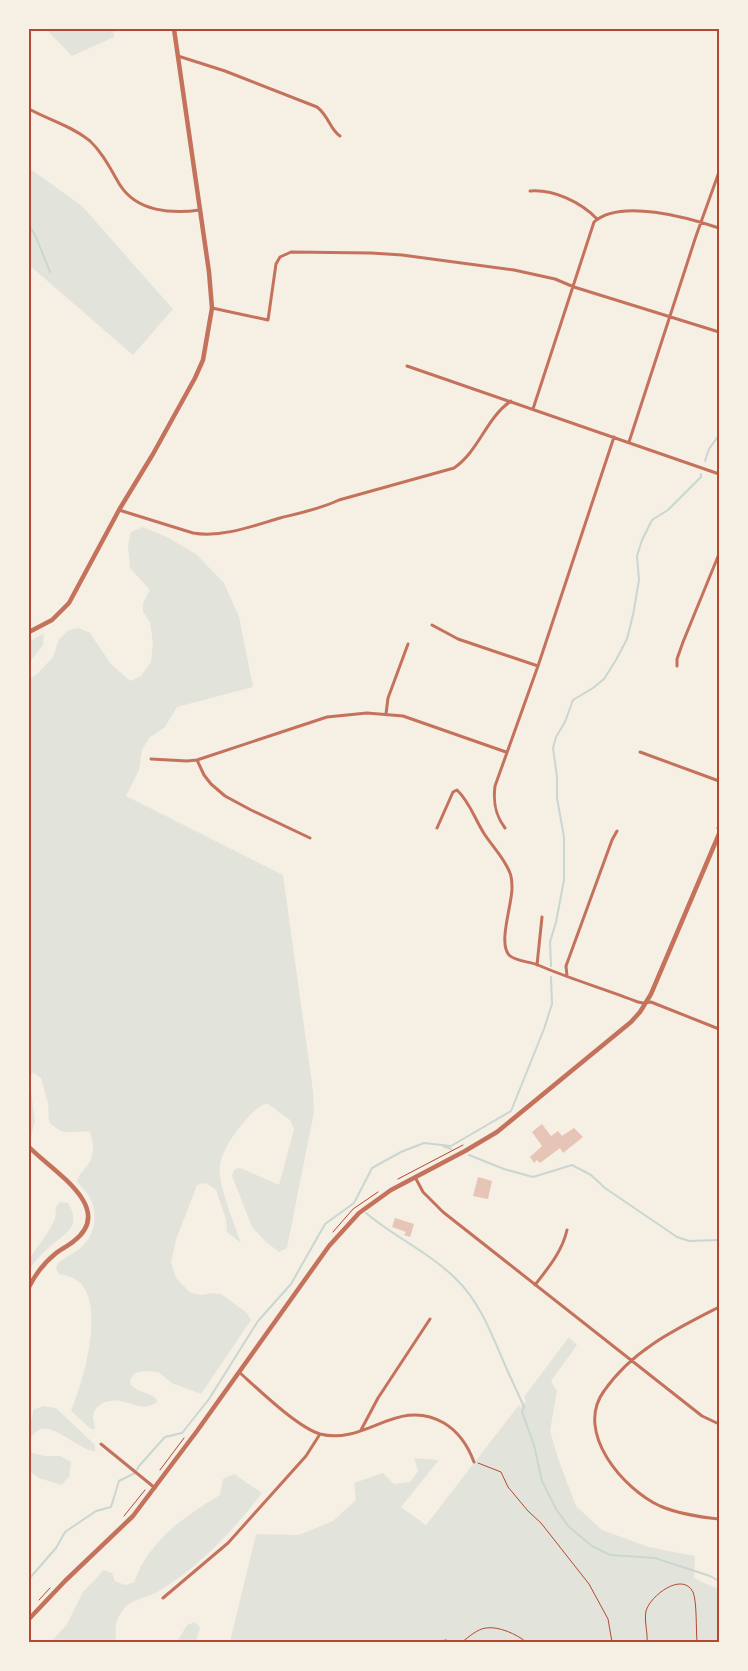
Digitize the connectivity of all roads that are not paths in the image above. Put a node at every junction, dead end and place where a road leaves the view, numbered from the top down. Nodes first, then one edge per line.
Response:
1 (174, 29) edge
2 (177, 56) junction
3 (29, 109) edge
4 (340, 136) dead end
5 (719, 172) edge
6 (530, 191) dead end
7 (201, 210) junction
8 (597, 219) junction
9 (701, 222) junction
10 (719, 228) edge
11 (574, 287) junction
12 (212, 308) junction
13 (670, 316) junction
14 (719, 332) edge
15 (408, 366) dead end
16 (511, 401) junction
17 (533, 409) junction
18 (614, 436) junction
19 (629, 442) junction
20 (719, 474) edge
21 (119, 510) junction
22 (719, 554) edge
23 (432, 625) dead end
24 (29, 632) edge
25 (408, 644) dead end
26 (538, 666) junction
27 (676, 666) dead end
28 (386, 714) junction
29 (506, 752) junction
30 (640, 752) dead end
31 (151, 759) dead end
32 (197, 760) junction
33 (719, 781) edge
34 (437, 828) dead end
35 (505, 828) dead end
36 (617, 831) dead end
37 (718, 833) edge
38 (310, 838) dead end
39 (542, 917) dead end
40 (537, 965) junction
41 (568, 976) junction
42 (647, 1003) junction
43 (719, 1029) edge
44 (29, 1147) edge
45 (415, 1177) junction
46 (567, 1230) dead end
47 (535, 1285) junction
48 (29, 1287) edge
49 (719, 1307) edge
50 (430, 1319) dead end
51 (631, 1360) junction
52 (239, 1372) junction
53 (719, 1424) edge
54 (361, 1430) junction
55 (320, 1434) junction
56 (100, 1444) dead end
57 (474, 1462) road end
58 (155, 1488) junction
59 (719, 1519) edge
60 (163, 1598) dead end
61 (29, 1619) edge

1 - 2 street
2 - 4 street
2 - 7 street
3 - 7 street
5 - 9 street
6 - 8 street
7 - 12 street
8 - 9 street
8 - 11 street
9 - 10 street
9 - 13 street
11 - 12 street
11 - 13 street
11 - 17 street
12 - 21 street
13 - 14 street
13 - 19 street
15 - 16 street
16 - 17 street
16 - 21 street
17 - 18 street
18 - 19 street
18 - 26 street
19 - 20 street
21 - 24 street
22 - 27 street
23 - 26 street
25 - 28 street
26 - 29 street
28 - 29 street
28 - 32 street
29 - 35 street
30 - 33 street
31 - 32 street
32 - 38 street
34 - 40 street
36 - 41 street
37 - 42 street
39 - 40 street
40 - 41 street
41 - 42 street
42 - 43 street
42 - 45 street
44 - 48 street
45 - 47 street
45 - 52 street
46 - 47 street
47 - 51 street
49 - 51 street
50 - 54 street
51 - 53 street
51 - 59 street
52 - 55 street
52 - 58 street
54 - 55 street
54 - 57 street
55 - 60 street
56 - 58 street
58 - 61 street

